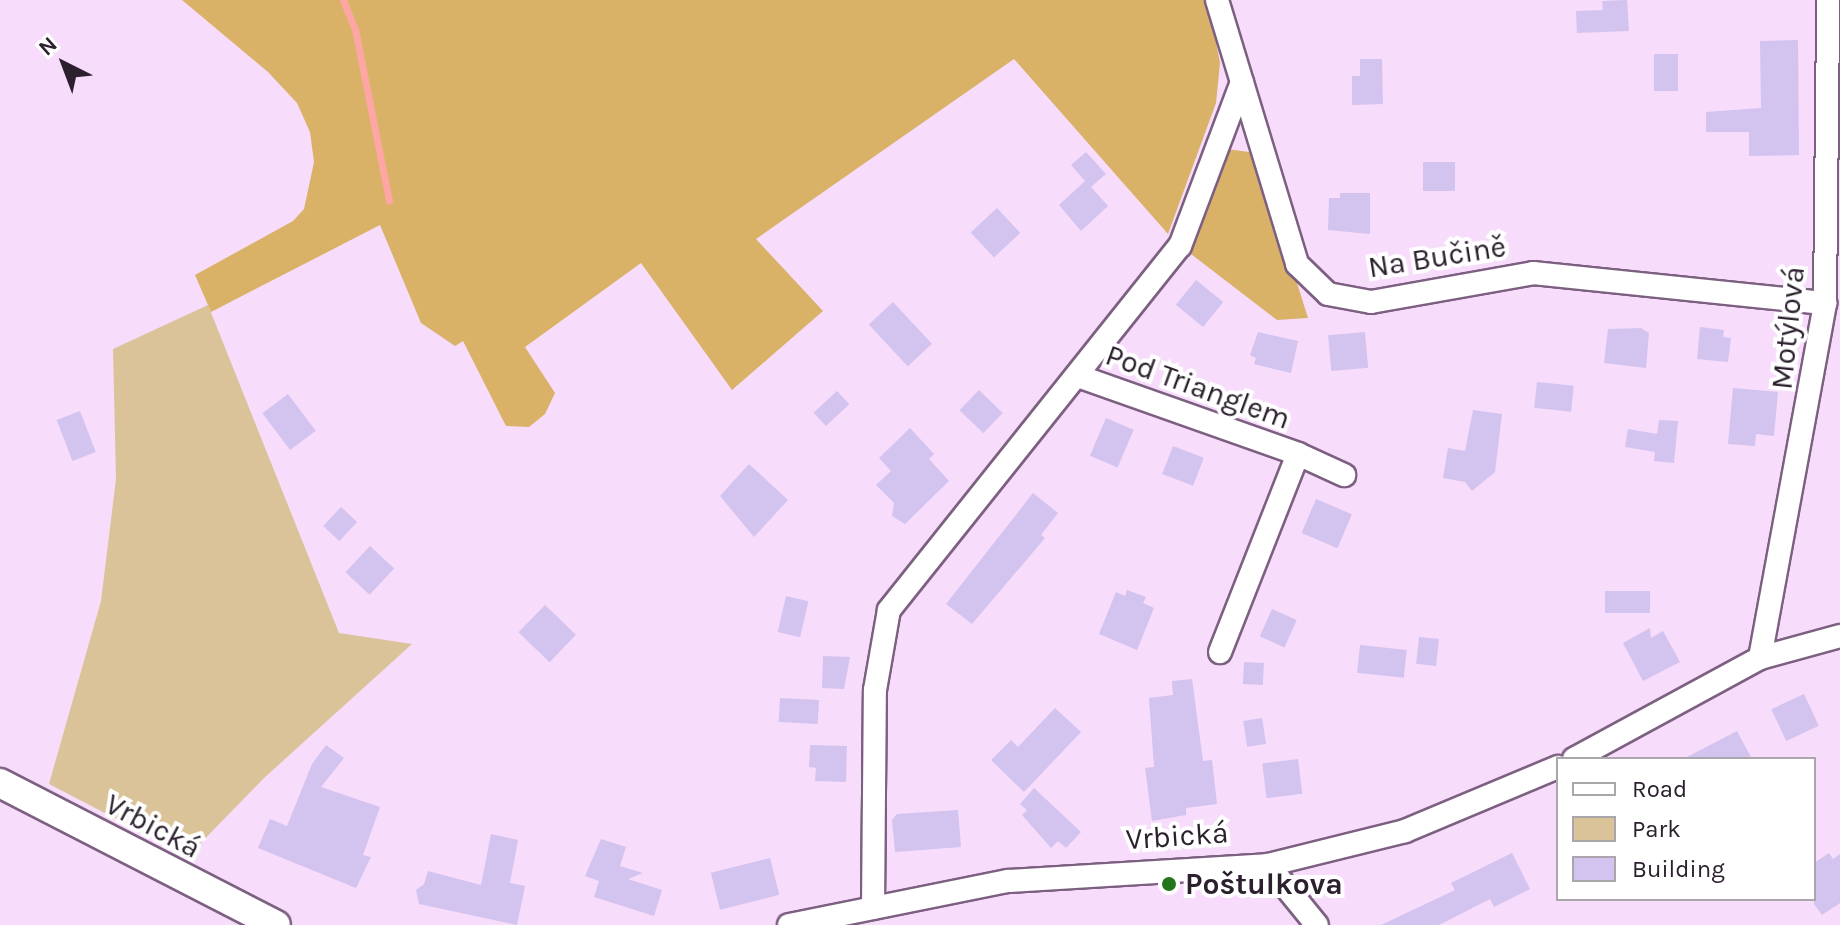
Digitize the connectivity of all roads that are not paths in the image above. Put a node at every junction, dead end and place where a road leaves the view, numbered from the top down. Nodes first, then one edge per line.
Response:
1 (1217, 0) edge
2 (1828, 0) edge
3 (1242, 82) junction
4 (1825, 303) junction
5 (1078, 376) junction
6 (1298, 454) junction
7 (1344, 475) dead end
8 (1840, 636) edge
9 (1220, 652) dead end
10 (1760, 658) junction
11 (1578, 757) edge
12 (1556, 768) edge
13 (0, 783) edge
14 (1268, 865) junction
15 (873, 908) junction
16 (276, 925) edge
17 (789, 925) edge
18 (1317, 925) edge

1 - 3 street, Na Bučině
2 - 4 street, Motýlová
3 - 4 street, Na Bučině
3 - 5 street
4 - 10 street, Motýlová
5 - 6 street, Pod Trianglem
5 - 15 street
6 - 7 street, Pod Trianglem
6 - 9 street, Pod Trianglem
8 - 10 street
10 - 11 street
12 - 14 street, Vrbická
13 - 16 street, Vrbická
14 - 15 street, Vrbická
14 - 18 street
15 - 17 street, Vrbická

